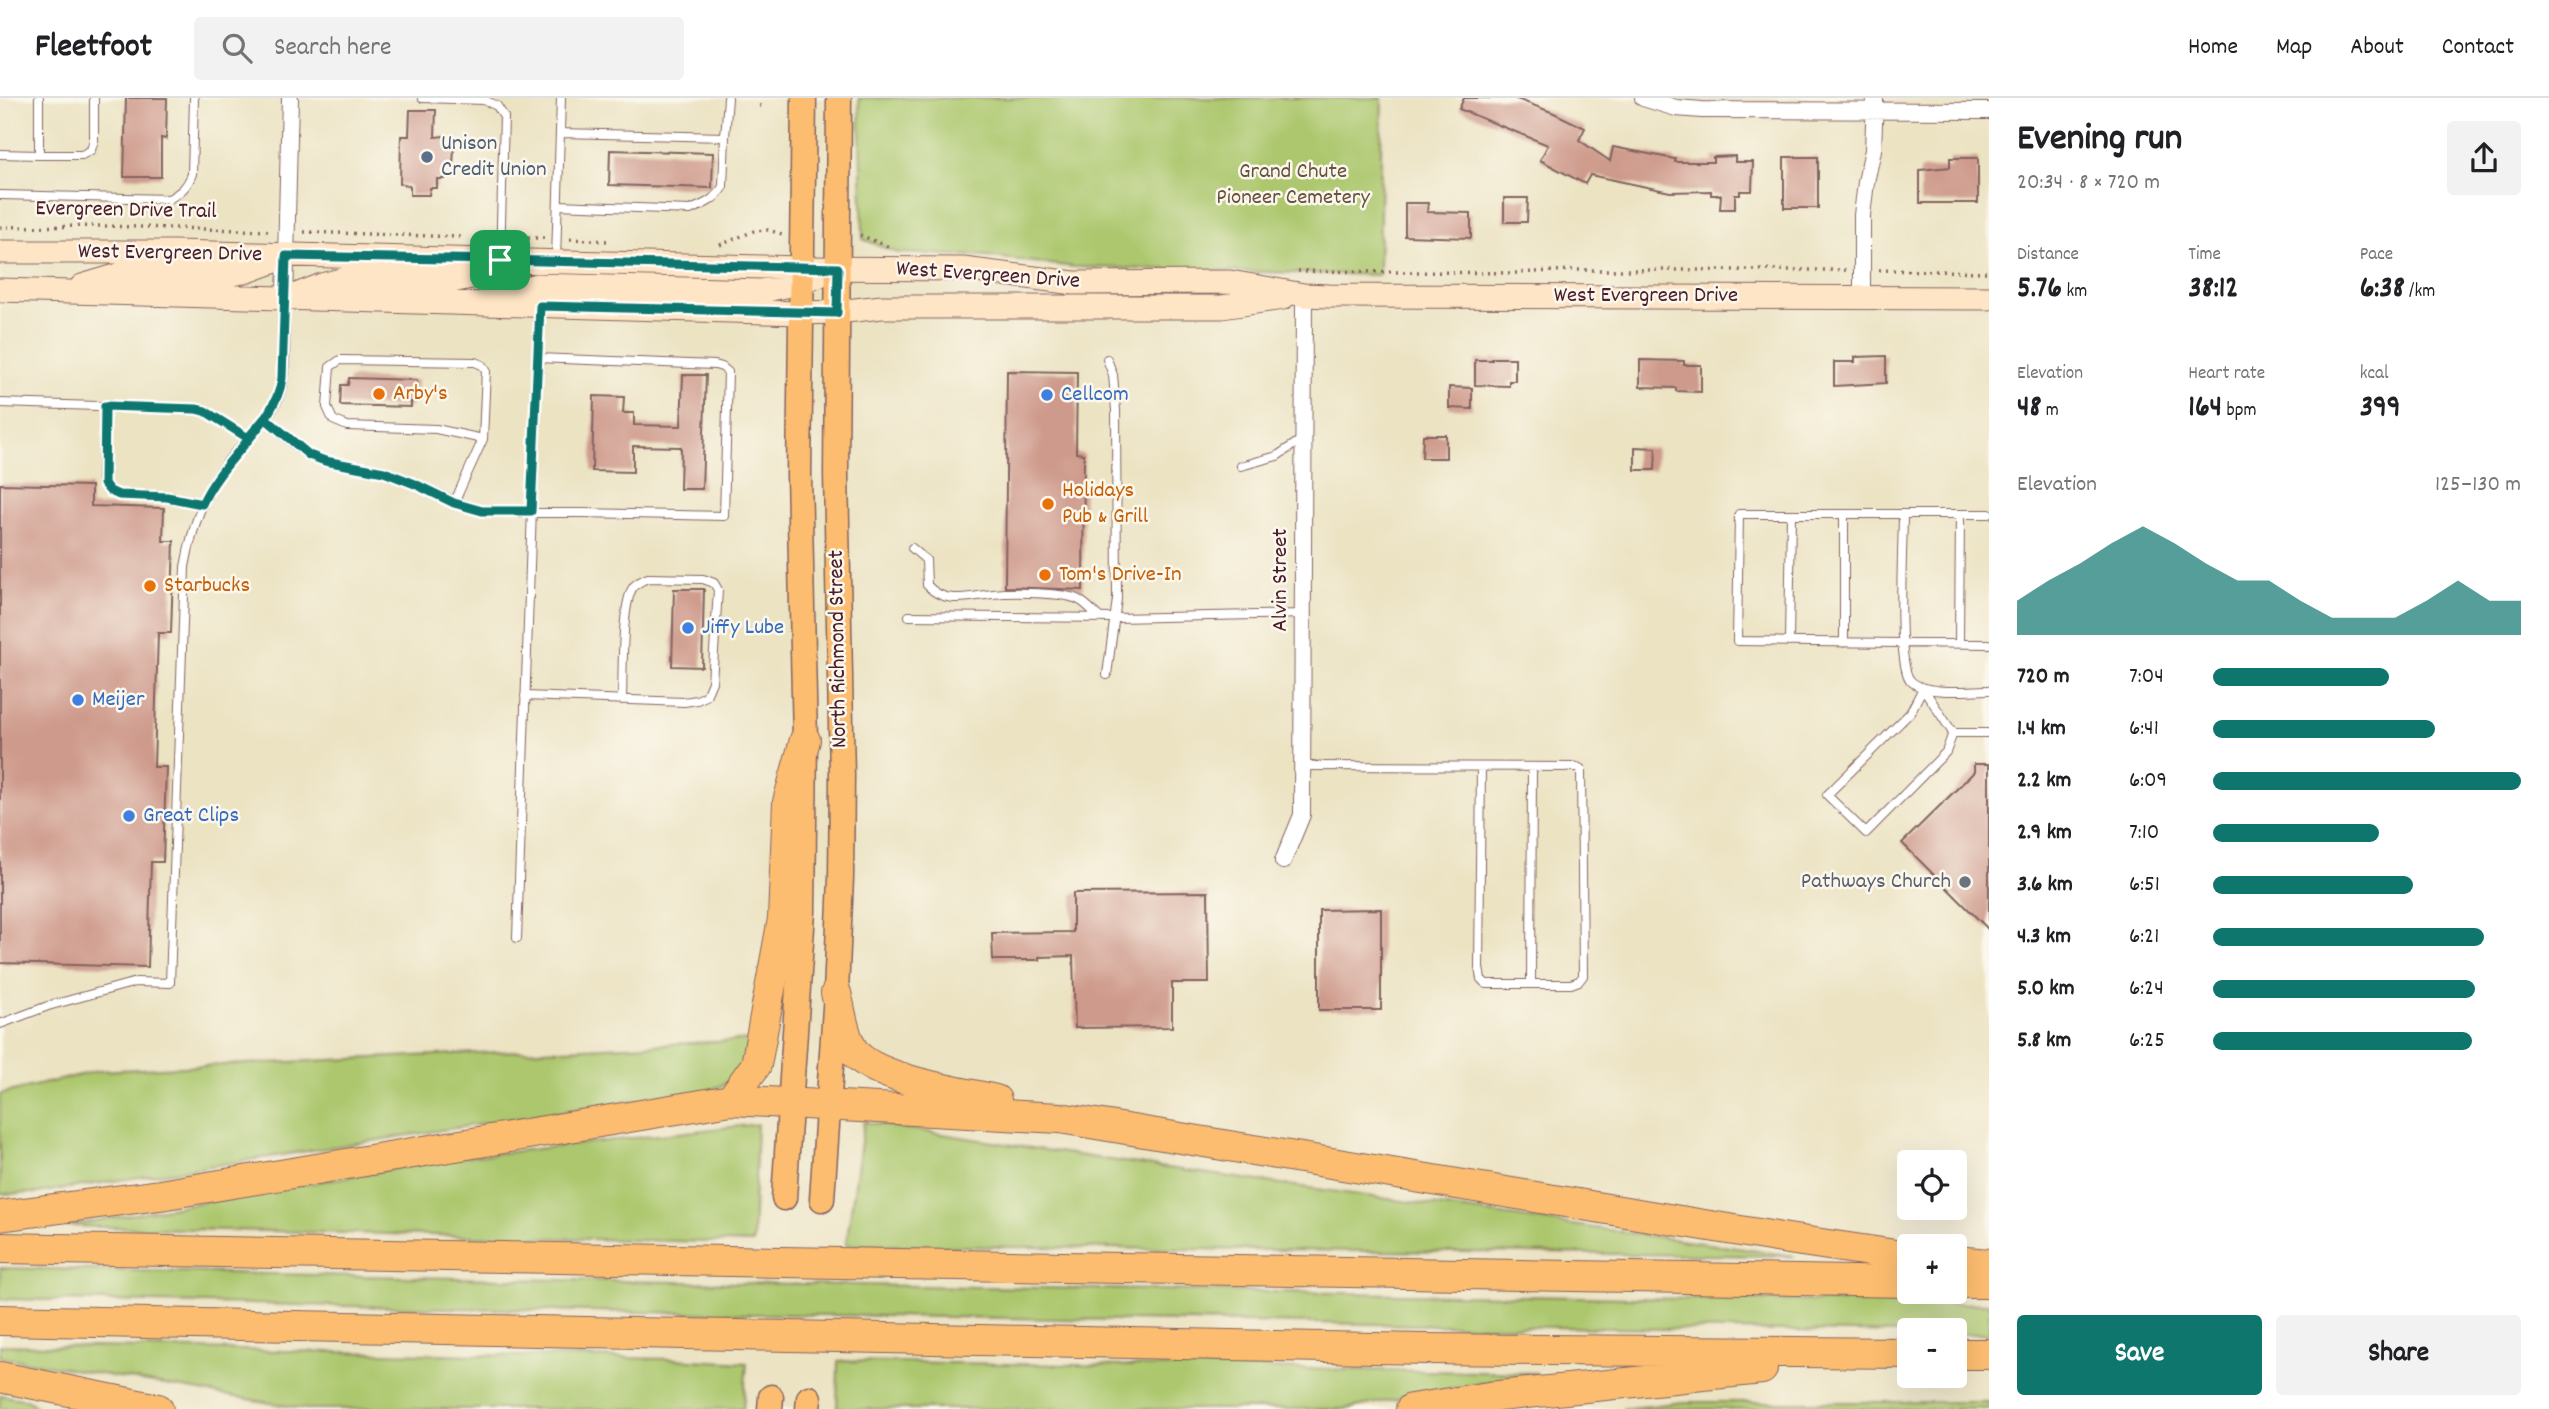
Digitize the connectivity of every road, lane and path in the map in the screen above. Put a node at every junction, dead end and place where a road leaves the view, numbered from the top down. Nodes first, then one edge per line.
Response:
1 (39, 98) edge
2 (94, 98) edge
3 (194, 98) edge
4 (290, 98) edge
5 (422, 98) edge
6 (561, 98) edge
7 (728, 98) edge
8 (804, 98) edge
9 (839, 98) edge
10 (1643, 98) edge
11 (1876, 105) edge
12 (1989, 111) edge
13 (560, 133) junction
14 (725, 137) junction
15 (0, 154) edge
16 (39, 155) junction
17 (0, 195) edge
18 (558, 205) junction
19 (0, 227) edge
20 (251, 230) dead end
21 (776, 234) dead end
22 (858, 234) dead end
23 (709, 245) dead end
24 (896, 250) dead end
25 (0, 252) edge
26 (286, 256) junction
27 (509, 260) junction
28 (556, 262) junction
29 (838, 268) junction
30 (1862, 271) junction
31 (1288, 272) dead end
32 (1989, 272) edge
33 (802, 276) junction
34 (1140, 283) junction
35 (0, 290) edge
36 (66, 291) junction
37 (1304, 295) junction
38 (1862, 297) junction
39 (1989, 298) edge
40 (285, 299) junction
41 (467, 304) junction
42 (540, 306) junction
43 (837, 306) junction
44 (801, 313) junction
45 (537, 358) junction
46 (1107, 359) dead end
47 (0, 403) edge
48 (105, 406) junction
49 (265, 418) junction
50 (248, 438) junction
51 (1304, 438) junction
52 (483, 439) junction
53 (1241, 466) dead end
54 (454, 503) junction
55 (202, 504) junction
56 (531, 511) junction
57 (1791, 514) junction
58 (1844, 514) junction
59 (1903, 514) junction
60 (1960, 514) junction
61 (1989, 514) edge
62 (912, 548) dead end
63 (1304, 614) junction
64 (909, 616) dead end
65 (1100, 618) junction
66 (1116, 618) junction
67 (1789, 642) junction
68 (1844, 643) junction
69 (1902, 643) junction
70 (1959, 643) junction
71 (1989, 644) edge
72 (1107, 675) dead end
73 (1923, 688) junction
74 (1989, 690) edge
75 (525, 696) junction
76 (622, 700) junction
77 (1953, 733) junction
78 (1989, 733) edge
79 (805, 740) junction
80 (1302, 766) junction
81 (1481, 767) junction
82 (1532, 768) junction
83 (1283, 861) dead end
84 (517, 938) dead end
85 (1531, 984) junction
86 (836, 993) junction
87 (0, 1024) edge
88 (731, 1100) junction
89 (789, 1103) junction
90 (829, 1104) junction
91 (1060, 1118) junction
92 (783, 1198) dead end
93 (822, 1199) dead end
94 (0, 1216) edge
95 (0, 1248) edge
96 (1897, 1255) edge
97 (1967, 1262) edge
98 (1989, 1264) edge
99 (1897, 1282) edge
100 (1967, 1283) edge
101 (1989, 1283) edge
102 (0, 1320) edge
103 (1897, 1353) edge
104 (1897, 1354) edge
105 (1967, 1354) edge
106 (1989, 1354) edge
107 (0, 1377) edge
108 (158, 1409) edge
109 (1411, 1409) edge

1 - 16 lane
2 - 16 lane
3 - 17 lane
4 - 26 street
5 - 27 lane
6 - 13 lane
7 - 14 lane
8 - 33 main road, North Richmond Street
9 - 29 main road, North Richmond Street
10 - 11 street
11 - 12 street
11 - 30 street
13 - 14 lane
13 - 18 lane
14 - 18 lane
15 - 16 lane
18 - 28 lane
19 - 20 path, Evergreen Drive Trail
21 - 23 path
22 - 24 path
25 - 26 street, West Evergreen Drive
26 - 27 street, West Evergreen Drive
26 - 36 street
26 - 40 street
27 - 28 street, West Evergreen Drive
27 - 40 street
28 - 33 street, West Evergreen Drive
29 - 33 street, West Evergreen Drive
29 - 34 street, West Evergreen Drive
29 - 43 main road, North Richmond Street
30 - 31 path
30 - 32 path
30 - 38 street
33 - 41 street
33 - 44 main road, North Richmond Street
34 - 37 street, West Evergreen Drive
34 - 43 street
35 - 36 street, West Evergreen Drive
36 - 40 street, West Evergreen Drive
37 - 38 street, West Evergreen Drive
37 - 43 street, West Evergreen Drive
37 - 51 street, Alvin Street
38 - 39 street, West Evergreen Drive
40 - 41 street, West Evergreen Drive
40 - 49 lane
41 - 42 street, West Evergreen Drive
42 - 44 street, West Evergreen Drive
42 - 45 lane
43 - 44 street, West Evergreen Drive
43 - 86 main road, North Richmond Street
44 - 79 main road, North Richmond Street
45 - 56 lane
45 - 56 lane
46 - 66 lane
47 - 48 lane
48 - 50 lane
48 - 55 lane
49 - 50 lane
49 - 54 lane
50 - 55 lane
51 - 53 lane
51 - 63 street, Alvin Street
52 - 52 lane
52 - 54 lane
54 - 56 lane
55 - 87 lane
56 - 75 lane
57 - 58 lane
57 - 67 lane
57 - 67 lane
58 - 59 lane
58 - 68 lane
59 - 60 lane
59 - 69 lane
60 - 61 lane
60 - 70 lane
62 - 65 lane
63 - 66 lane
63 - 80 street, Alvin Street
64 - 65 lane
65 - 66 lane
66 - 72 lane
67 - 68 lane
68 - 69 lane
69 - 70 lane
69 - 73 lane
70 - 71 lane
73 - 74 lane
73 - 77 lane
73 - 77 lane
75 - 76 lane
75 - 84 lane
76 - 76 lane
77 - 78 lane
79 - 88 highway
79 - 89 main road, North Richmond Street
80 - 81 lane
80 - 83 street, Alvin Street
81 - 82 lane
81 - 85 lane
82 - 85 lane
82 - 85 lane
86 - 90 main road, North Richmond Street
86 - 91 highway
88 - 89 highway
88 - 94 highway
89 - 90 highway
89 - 92 main road, North Richmond Street
90 - 91 highway
90 - 93 main road, North Richmond Street
91 - 96 highway
95 - 99 highway
97 - 98 highway
100 - 101 highway
102 - 103 highway
104 - 109 highway
105 - 106 highway
107 - 108 highway

